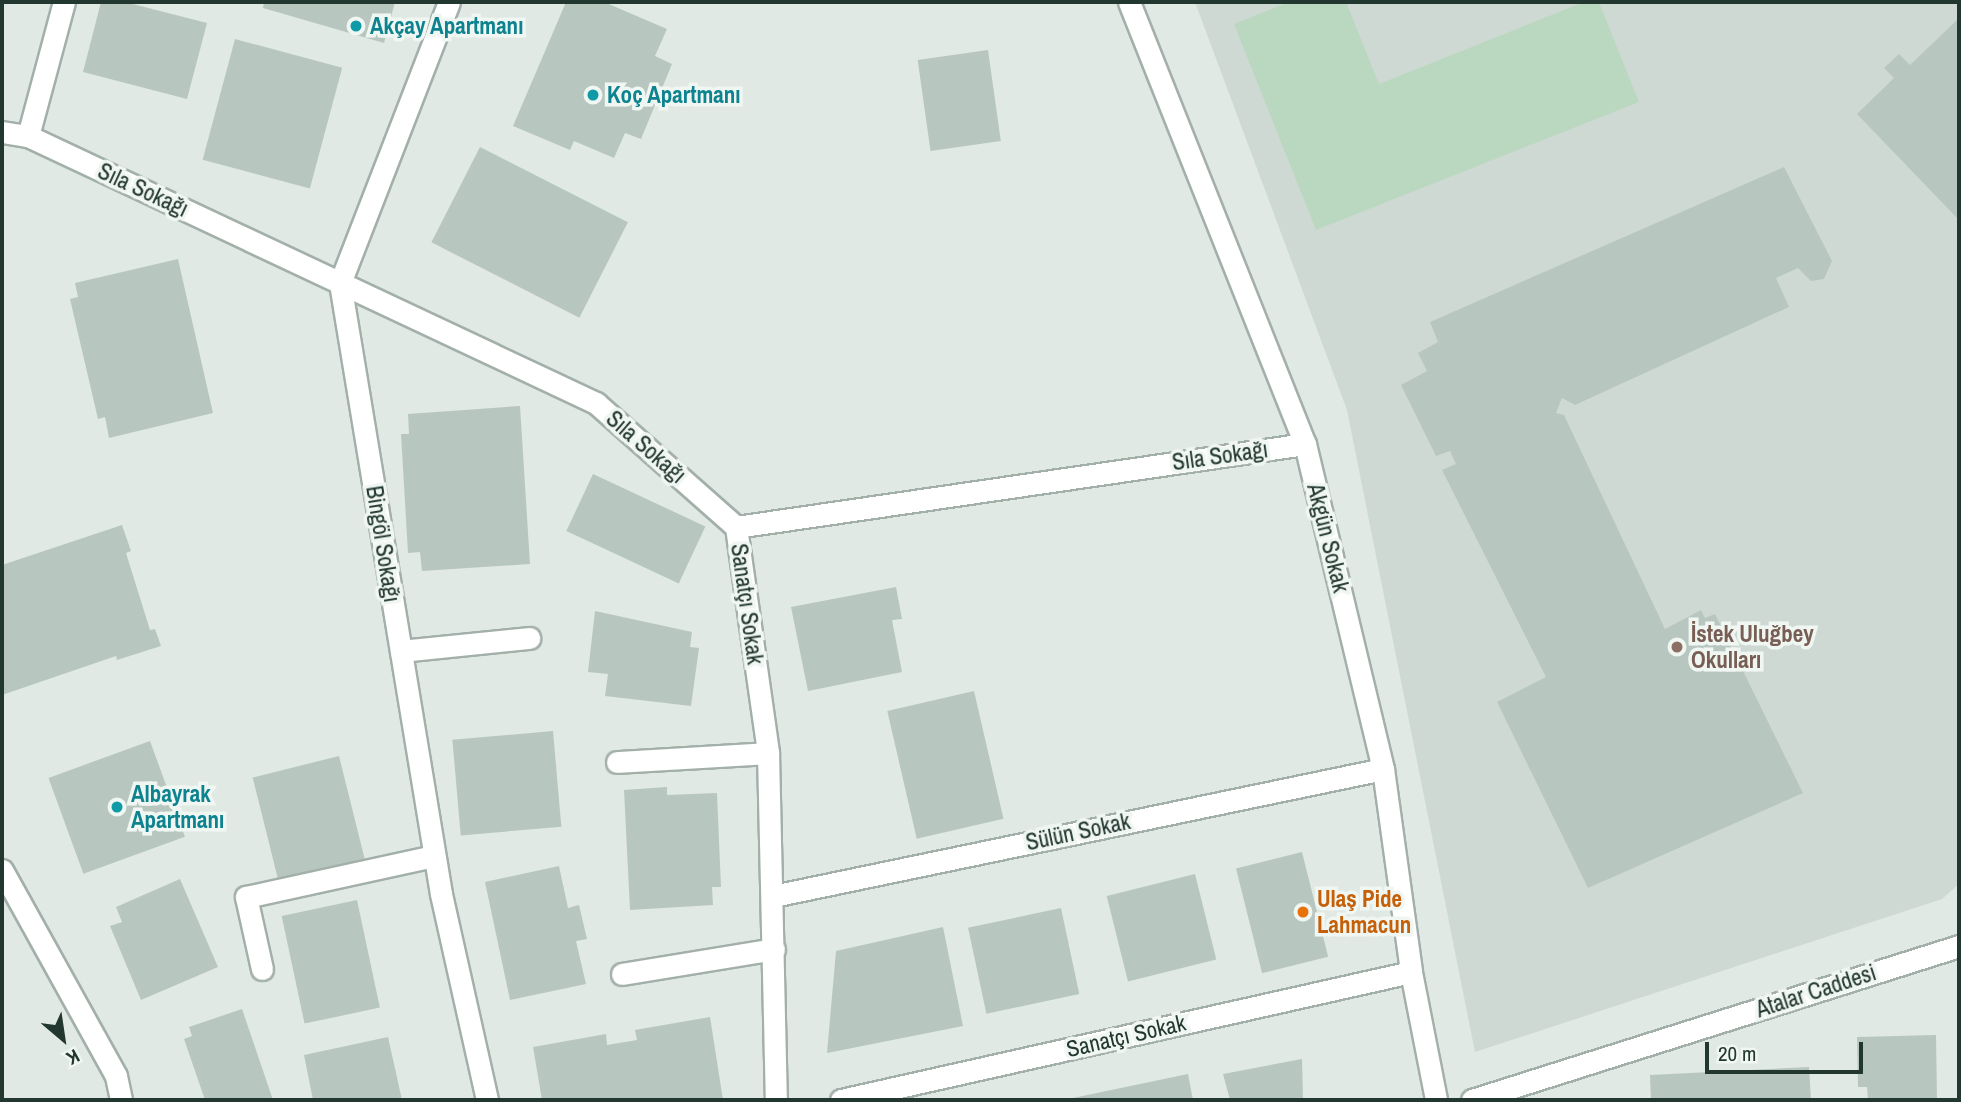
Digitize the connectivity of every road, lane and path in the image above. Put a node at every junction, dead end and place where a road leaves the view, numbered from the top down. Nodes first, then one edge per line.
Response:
1 (64, 2) edge
2 (449, 2) edge
3 (1129, 2) edge
4 (2, 132) edge
5 (28, 136) junction
6 (340, 283) junction
7 (1305, 444) junction
8 (736, 527) junction
9 (529, 638) dead end
10 (401, 651) junction
11 (768, 753) junction
12 (617, 762) dead end
13 (1383, 769) junction
14 (434, 856) junction
15 (2, 870) edge
16 (773, 896) junction
17 (1959, 946) edge
18 (774, 949) junction
19 (262, 969) dead end
20 (1411, 972) junction
21 (622, 974) dead end
22 (121, 1100) edge
23 (487, 1100) edge
24 (776, 1100) edge
25 (842, 1100) edge
26 (1436, 1100) edge
27 (1472, 1100) edge

1 - 5 street
2 - 6 street
3 - 7 street, Akgün Sokak
4 - 5 street, Sıla Sokağı
5 - 6 street, Sıla Sokağı
6 - 8 street, Sıla Sokağı
6 - 10 street, Bingöl Sokağı
7 - 8 street, Sıla Sokağı
7 - 13 street, Akgün Sokak
8 - 11 street, Sanatçı Sokak
9 - 10 street
10 - 14 street, Bingöl Sokağı
11 - 12 street
11 - 16 street, Sanatçı Sokak
13 - 16 street, Sülün Sokak
13 - 20 street, Akgün Sokak
14 - 19 street
14 - 23 street, Bingöl Sokağı
15 - 22 street
16 - 18 street, Sanatçı Sokak
17 - 27 street, Atalar Caddesi
18 - 21 street
18 - 24 street, Sanatçı Sokak
20 - 25 street, Sanatçı Sokak
20 - 26 street, Akgün Sokak

